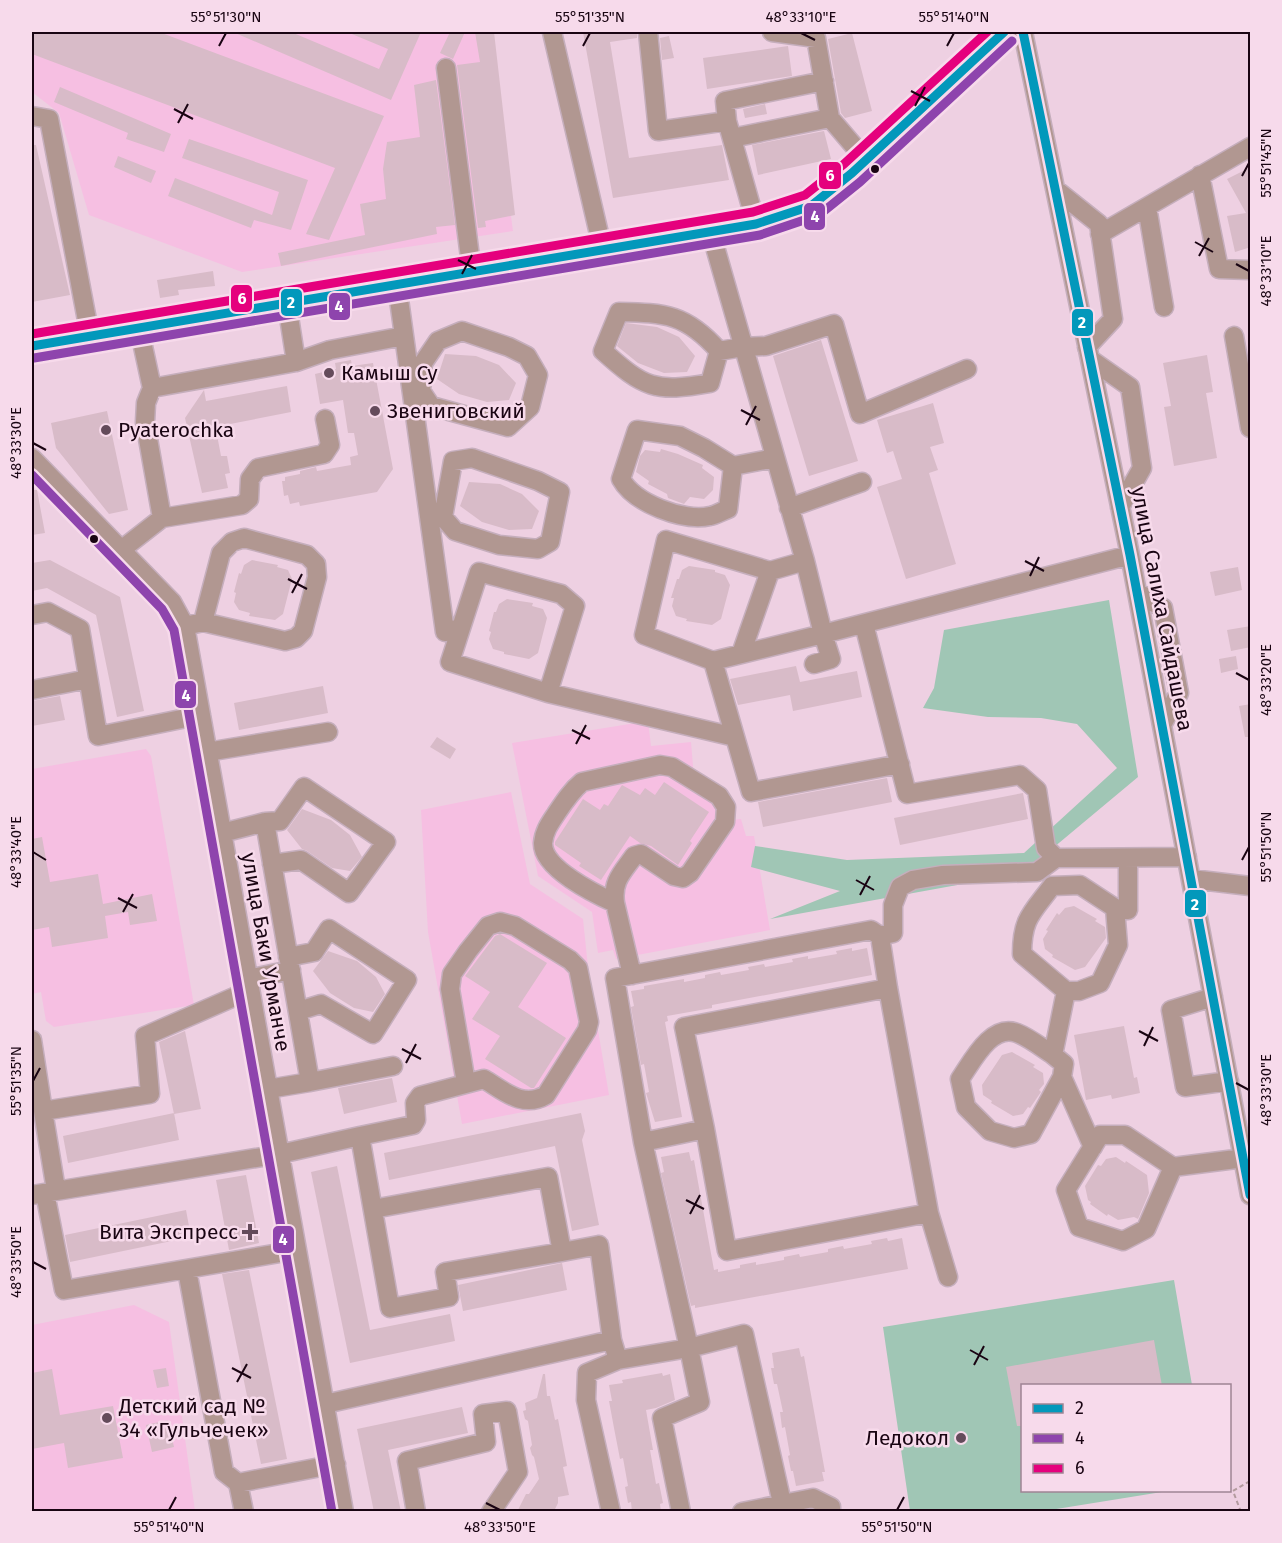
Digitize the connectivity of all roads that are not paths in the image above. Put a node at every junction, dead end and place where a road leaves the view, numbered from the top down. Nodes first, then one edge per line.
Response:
1 (552, 32) edge
2 (648, 32) edge
3 (772, 32) edge
4 (1004, 32) edge
5 (1023, 32) edge
6 (446, 68) dead end
7 (824, 81) junction
8 (32, 116) edge
9 (830, 118) junction
10 (729, 129) junction
11 (1251, 147) edge
12 (865, 159) junction
13 (1200, 175) junction
14 (1055, 189) junction
15 (1147, 207) junction
16 (756, 224) junction
17 (711, 233) junction
18 (1100, 234) junction
19 (603, 251) junction
20 (1251, 270) edge
21 (472, 273) junction
22 (397, 285) junction
23 (287, 304) junction
24 (1164, 307) dead end
25 (139, 328) junction
26 (90, 336) junction
27 (404, 336) junction
28 (1234, 336) dead end
29 (32, 346) edge
30 (743, 347) junction
31 (719, 351) junction
32 (1089, 353) junction
33 (296, 362) junction
34 (967, 369) dead end
35 (152, 388) junction
36 (416, 389) junction
37 (326, 419) dead end
38 (1251, 428) edge
39 (32, 458) edge
40 (775, 458) junction
41 (733, 466) junction
42 (862, 482) dead end
43 (1120, 507) junction
44 (789, 508) junction
45 (436, 517) junction
46 (162, 518) junction
47 (121, 550) junction
48 (1130, 555) junction
49 (805, 561) junction
50 (770, 571) junction
51 (32, 615) edge
52 (203, 622) junction
53 (864, 624) junction
54 (184, 626) junction
55 (461, 628) junction
56 (823, 634) junction
57 (741, 654) junction
58 (713, 661) junction
59 (814, 664) dead end
60 (88, 679) junction
61 (32, 690) edge
62 (548, 693) junction
63 (201, 716) junction
64 (328, 732) dead end
65 (735, 737) junction
66 (207, 752) junction
67 (900, 764) junction
68 (265, 822) junction
69 (222, 833) junction
70 (1187, 857) junction
71 (1056, 858) junction
72 (1128, 858) junction
73 (272, 864) junction
74 (1191, 879) junction
75 (1251, 886) edge
76 (615, 903) junction
77 (1115, 908) junction
78 (880, 936) junction
79 (289, 964) junction
80 (632, 975) junction
81 (249, 984) junction
82 (888, 988) junction
83 (1066, 991) junction
84 (1213, 997) junction
85 (298, 1011) junction
86 (32, 1040) edge
87 (1053, 1055) junction
88 (393, 1066) dead end
89 (1062, 1077) junction
90 (1229, 1080) junction
91 (310, 1082) junction
92 (466, 1083) junction
93 (268, 1089) junction
94 (43, 1111) junction
95 (705, 1129) junction
96 (360, 1136) junction
97 (643, 1142) junction
98 (1093, 1147) junction
99 (280, 1154) junction
100 (1244, 1158) junction
101 (1173, 1167) junction
102 (44, 1193) edge
103 (1251, 1195) edge
104 (373, 1209) junction
105 (929, 1213) junction
106 (297, 1250) junction
107 (562, 1252) junction
108 (187, 1270) junction
109 (948, 1277) dead end
110 (612, 1340) junction
111 (688, 1348) junction
112 (618, 1360) junction
113 (325, 1404) junction
114 (336, 1464) junction
115 (238, 1483) junction
116 (782, 1503) junction
117 (244, 1512) edge
118 (344, 1512) edge
119 (416, 1512) edge
120 (491, 1512) edge
121 (611, 1512) edge
122 (681, 1512) edge
123 (742, 1512) edge
124 (831, 1512) edge

1 - 19 street
2 - 10 street
3 - 7 street
4 - 12 street
5 - 14 street, улица Салиха Сайдашева
6 - 21 street
7 - 9 street
7 - 10 street
8 - 26 street
9 - 10 street
9 - 12 street
10 - 16 street
11 - 13 street
12 - 16 street
13 - 15 street
13 - 20 street
14 - 18 street
14 - 32 street, улица Салиха Сайдашева
15 - 18 street
15 - 24 street
16 - 17 street
17 - 19 street
17 - 30 street
18 - 32 street
19 - 21 street
21 - 22 street
22 - 23 street
22 - 27 street
23 - 25 street
23 - 33 street
25 - 26 street
25 - 35 street
26 - 29 street
27 - 33 street
27 - 36 street
28 - 38 street
30 - 31 street
30 - 34 street
30 - 40 street
31 - 31 street
32 - 43 street, улица Салиха Сайдашева
32 - 43 street
33 - 35 street
35 - 46 street
36 - 36 street
36 - 45 street
37 - 46 street
39 - 47 street, улица Баки Урманче
40 - 41 street
40 - 44 street
41 - 41 street
42 - 44 street
43 - 48 street, улица Салиха Сайдашева
44 - 49 street
45 - 45 street
45 - 55 street
46 - 47 street
47 - 54 street, улица Баки Урманче
48 - 53 street
48 - 70 street, улица Салиха Сайдашева
49 - 50 street
49 - 56 street
50 - 57 street
50 - 58 street
51 - 60 street
52 - 52 street
52 - 54 street
53 - 56 street
53 - 67 street
54 - 63 street, улица Баки Урманче
55 - 62 street
55 - 62 street
56 - 57 street
56 - 59 street
57 - 58 street
58 - 65 street
60 - 61 street
60 - 63 street
62 - 65 street
63 - 66 street, улица Баки Урманче
64 - 66 street
65 - 67 street
66 - 69 street, улица Баки Урманче
67 - 71 street
68 - 69 street
68 - 73 street
68 - 73 street
69 - 81 street, улица Баки Урманче
70 - 72 street
70 - 74 street, улица Салиха Сайдашева
71 - 72 street
71 - 78 street
72 - 77 street
73 - 79 street
74 - 75 street
74 - 84 street, улица Салиха Сайдашева
76 - 76 street
76 - 80 street
77 - 83 street
77 - 83 street
78 - 80 street
78 - 82 street
79 - 81 street
79 - 85 street
79 - 85 street
80 - 97 street
81 - 93 street, улица Баки Урманче
81 - 94 street
82 - 95 street
82 - 105 street
83 - 87 street
84 - 90 street, улица Салиха Сайдашева
84 - 90 street
85 - 91 street
86 - 94 street
87 - 89 street
87 - 89 street
88 - 91 street
89 - 98 street
90 - 100 street, улица Салиха Сайдашева
91 - 93 street
92 - 92 street
92 - 96 street
93 - 99 street, улица Баки Урманче
94 - 102 street
95 - 97 street
95 - 105 street
96 - 99 street
96 - 104 street
97 - 111 street
98 - 101 street
98 - 101 street
99 - 102 street
99 - 106 street, улица Баки Урманче
100 - 101 street
100 - 103 street, улица Салиха Сайдашева
102 - 108 street
104 - 107 street
104 - 107 street
105 - 109 street
106 - 108 street
106 - 113 street, улица Баки Урманче
107 - 110 street
108 - 115 street
110 - 112 street
110 - 113 street
111 - 112 street
111 - 116 street
111 - 122 street
112 - 121 street
113 - 114 street, улица Баки Урманче
114 - 115 street
114 - 118 street, улица Баки Урманче
115 - 117 street
116 - 123 street
116 - 124 street
119 - 120 street

